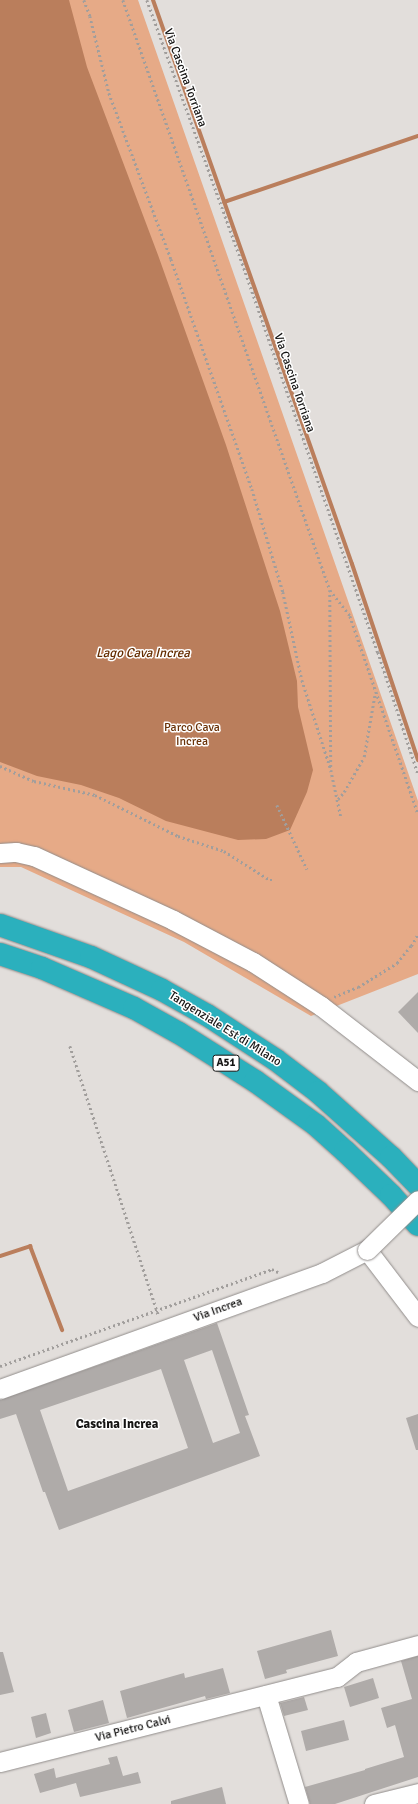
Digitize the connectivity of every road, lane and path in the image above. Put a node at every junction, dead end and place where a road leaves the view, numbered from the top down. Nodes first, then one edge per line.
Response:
1 (84, 0) edge
2 (123, 0) edge
3 (147, 0) edge
4 (330, 590) junction
5 (375, 692) junction
6 (0, 766) edge
7 (331, 770) junction
8 (418, 774) edge
9 (338, 799) junction
10 (277, 805) dead end
11 (418, 814) edge
12 (341, 817) dead end
13 (0, 853) edge
14 (307, 869) dead end
15 (275, 880) dead end
16 (0, 925) edge
17 (418, 934) edge
18 (0, 954) edge
19 (329, 1004) junction
20 (70, 1046) dead end
21 (418, 1081) edge
22 (418, 1185) edge
23 (418, 1200) edge
24 (418, 1225) edge
25 (367, 1250) junction
26 (279, 1272) dead end
27 (157, 1311) junction
28 (418, 1317) edge
29 (164, 1330) junction
30 (0, 1366) edge
31 (0, 1389) edge
32 (418, 1645) edge
33 (266, 1695) junction
34 (0, 1762) edge
35 (418, 1793) edge
36 (299, 1804) edge
37 (374, 1804) edge

1 - 7 path
2 - 4 path
3 - 8 path, Via Cascina Torriana
4 - 5 path
4 - 7 path
5 - 9 path
5 - 11 path
6 - 15 path
7 - 9 path
9 - 12 path
10 - 14 path
13 - 19 street
16 - 22 highway, Tangenziale Est di Milano / A51
17 - 19 path
18 - 24 highway, A51
19 - 21 street
20 - 27 path
23 - 25 street, Via Increa, bridge
25 - 28 street
25 - 29 street, Via Increa
26 - 27 path
27 - 29 path
27 - 30 path
29 - 31 street, Via Increa
32 - 33 street, Via Pietro Calvi
33 - 34 street, Via Pietro Calvi
33 - 36 street
35 - 37 street

